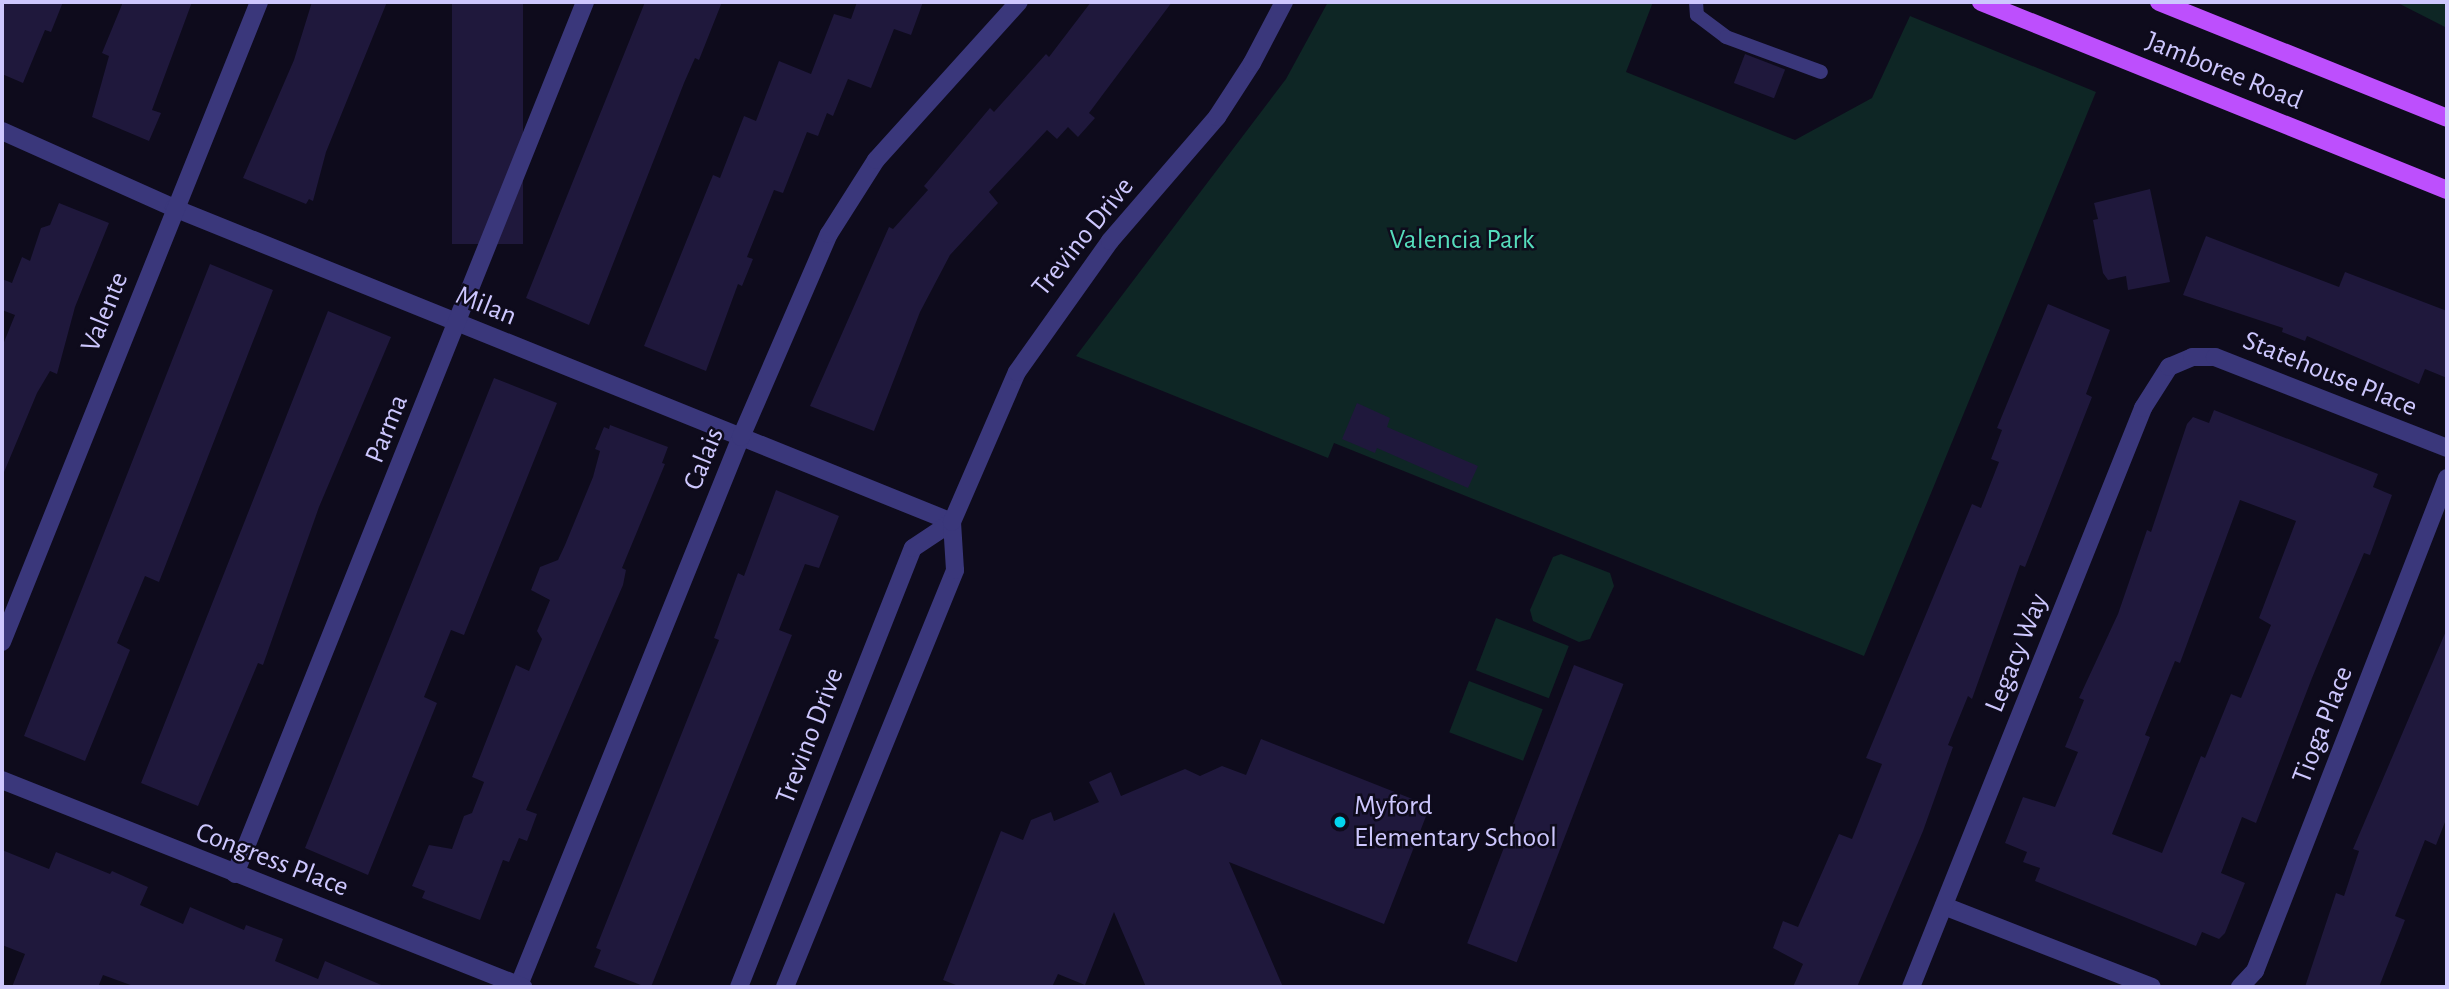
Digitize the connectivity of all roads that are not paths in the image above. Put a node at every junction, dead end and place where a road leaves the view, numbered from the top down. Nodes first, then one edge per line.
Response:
1 (259, 2) edge
2 (585, 2) edge
3 (1019, 2) edge
4 (1284, 2) edge
5 (1696, 2) edge
6 (1981, 2) edge
7 (2159, 2) edge
8 (1821, 72) dead end
9 (2447, 118) edge
10 (2, 131) edge
11 (2447, 190) edge
12 (174, 208) junction
13 (459, 323) junction
14 (2192, 357) joint
15 (741, 437) junction
16 (2447, 449) edge
17 (2447, 478) edge
18 (952, 522) junction
19 (2, 642) edge
20 (2, 780) edge
21 (235, 874) junction
22 (1944, 906) junction
23 (521, 986) edge
24 (739, 987) edge
25 (785, 987) edge
26 (1911, 987) edge
27 (2152, 987) edge
28 (2240, 987) edge

1 - 12 street, Valente
2 - 13 street, Parma
3 - 15 street, Calais
4 - 18 street, Trevino Drive
5 - 8 lane
6 - 11 main road, Jamboree Road
7 - 9 main road, Jamboree Road
10 - 12 street, Milan
12 - 13 street, Milan
12 - 19 street, Valente
13 - 15 street, Milan
13 - 21 street, Parma
14 - 16 street, Statehouse Place
14 - 22 street, Legacy Way
15 - 18 street, Milan
15 - 23 street, Calais
17 - 28 street, Tioga Place
18 - 24 street, Trevino Drive
18 - 25 street, Trevino Drive
20 - 21 street, Congress Place
21 - 23 street, Congress Place
22 - 26 street, Legacy Way
22 - 27 street

